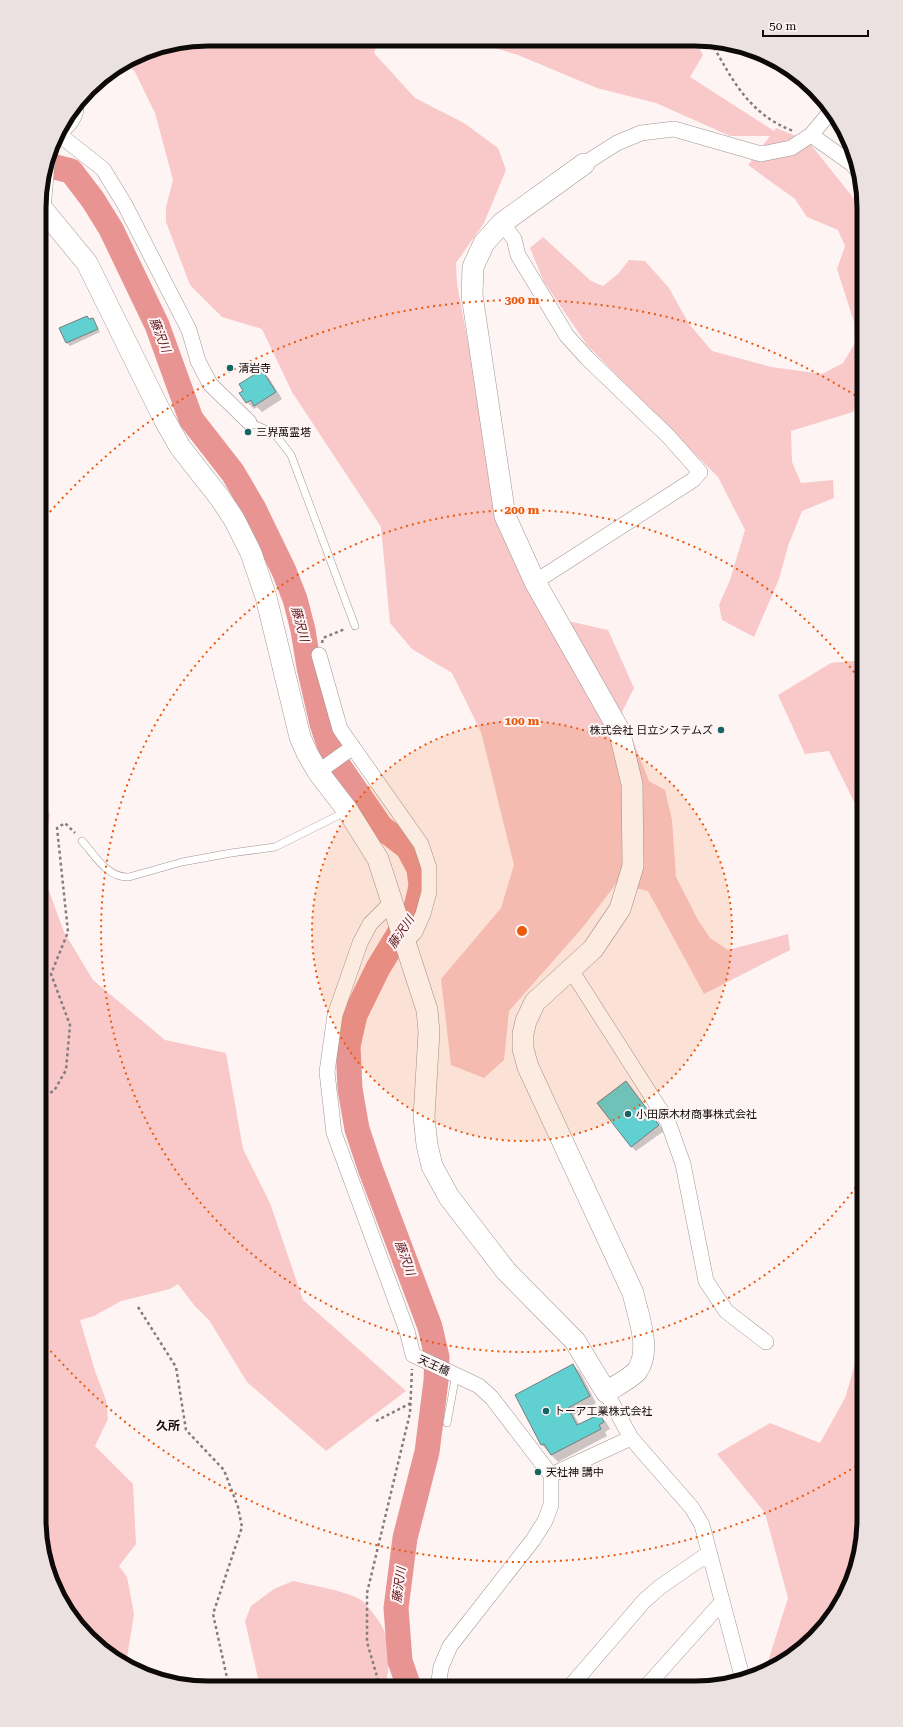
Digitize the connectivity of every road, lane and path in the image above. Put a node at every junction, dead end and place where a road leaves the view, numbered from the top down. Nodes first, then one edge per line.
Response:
1 (714, 47) edge
2 (80, 109) edge
3 (828, 115) edge
4 (65, 133) edge
5 (811, 135) junction
6 (61, 140) edge
7 (850, 163) edge
8 (584, 164) joint
9 (46, 213) edge
10 (502, 223) junction
11 (249, 422) joint
12 (535, 582) junction
13 (355, 626) dead end
14 (342, 630) dead end
15 (322, 638) dead end
16 (319, 655) dead end
17 (351, 749) junction
18 (322, 769) junction
19 (348, 811) junction
20 (82, 841) joint
21 (390, 898) junction
22 (405, 942) junction
23 (571, 970) junction
24 (46, 1094) edge
25 (138, 1307) dead end
26 (766, 1342) dead end
27 (413, 1355) junction
28 (456, 1374) junction
29 (606, 1392) junction
30 (411, 1403) junction
31 (376, 1421) dead end
32 (447, 1423) dead end
33 (631, 1438) junction
34 (551, 1475) junction
35 (709, 1553) junction
36 (722, 1602) junction
37 (741, 1674) edge
38 (228, 1681) edge
39 (378, 1681) edge
40 (439, 1681) edge
41 (575, 1681) edge
42 (651, 1681) edge

1 - 5 path
2 - 4 lane
3 - 5 street
5 - 7 street
5 - 8 street
6 - 11 street
8 - 10 street
9 - 18 street
10 - 12 street
10 - 12 street
11 - 13 lane
12 - 23 street
14 - 15 path
16 - 17 street
17 - 18 street
17 - 22 street
18 - 19 street
19 - 20 lane
19 - 21 street
20 - 24 path
21 - 22 street
21 - 27 street
22 - 29 street
23 - 26 street
23 - 29 street
25 - 38 path
27 - 28 street, 天王橋
27 - 30 path
28 - 32 lane
28 - 34 street, 天王橋
29 - 33 street
30 - 31 path
30 - 39 path
33 - 34 street
33 - 35 street
34 - 40 street
35 - 36 street
35 - 41 street
36 - 37 street
36 - 42 street

